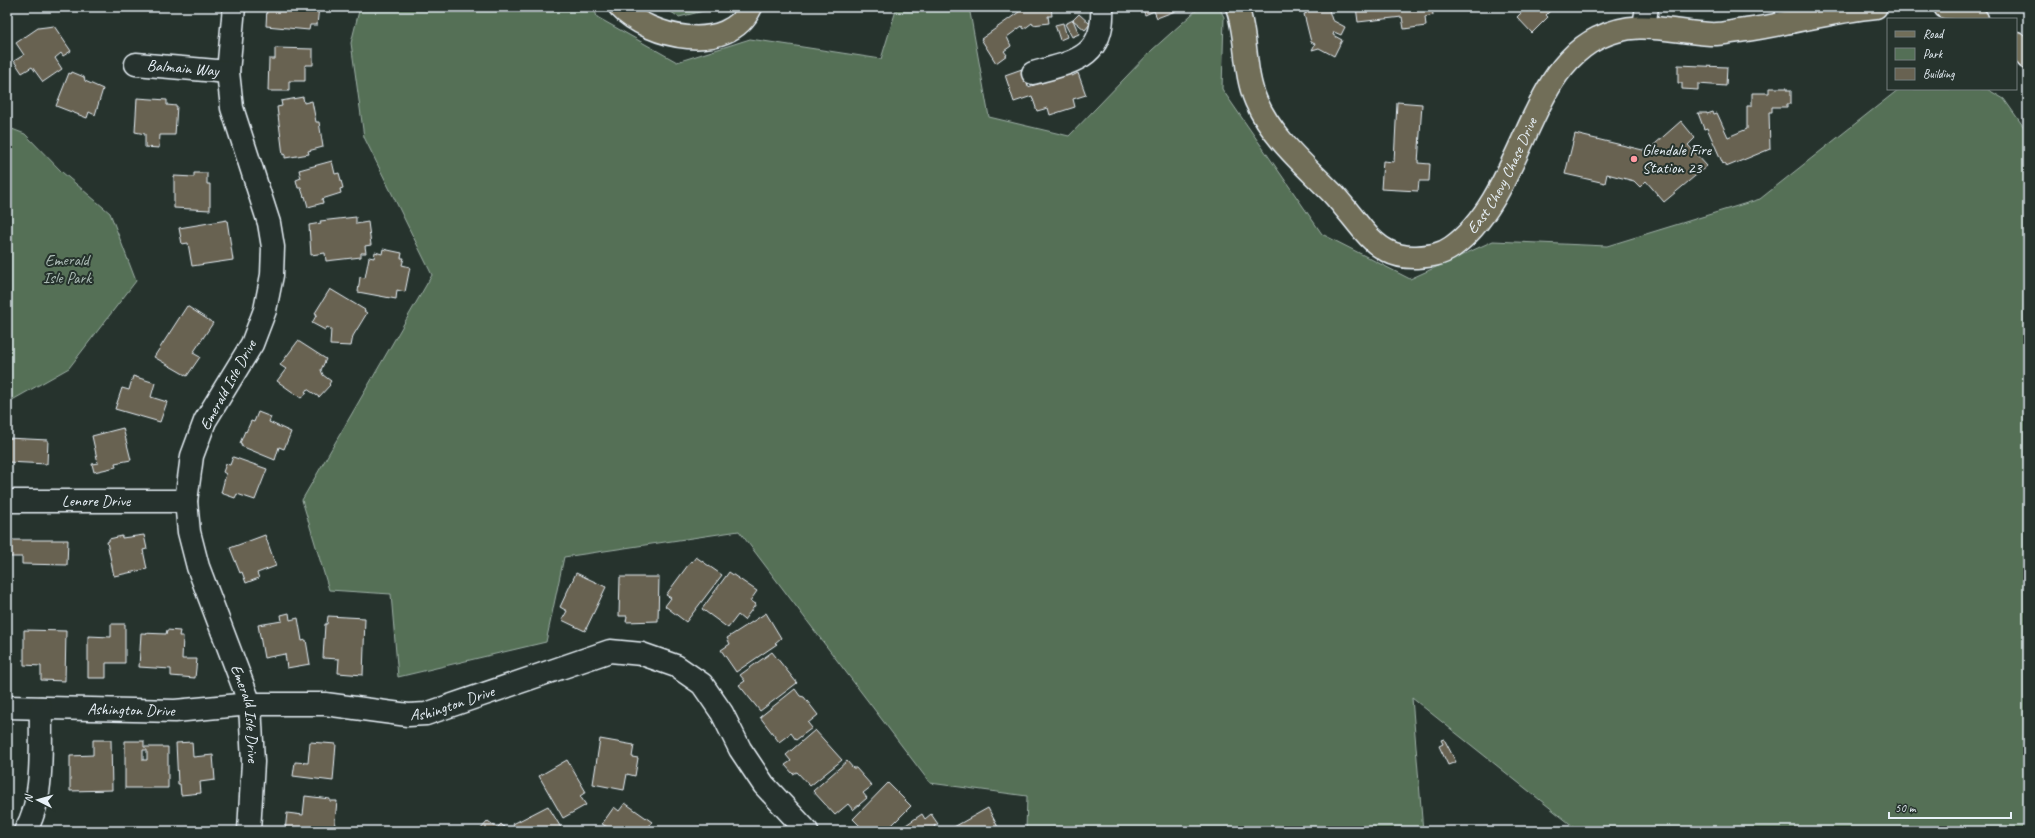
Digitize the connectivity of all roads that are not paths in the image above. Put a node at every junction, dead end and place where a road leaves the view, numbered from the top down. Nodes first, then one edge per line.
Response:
1 (234, 7) edge
2 (620, 7) edge
3 (751, 7) edge
4 (1102, 7) edge
5 (1237, 7) edge
6 (1876, 7) edge
7 (1945, 7) edge
8 (1788, 15) edge
9 (1645, 17) edge
10 (1975, 18) edge
11 (2017, 45) edge
12 (2028, 58) edge
13 (136, 64) dead end
14 (228, 72) junction
15 (1033, 73) dead end
16 (7, 501) edge
17 (186, 501) junction
18 (250, 704) junction
19 (7, 707) edge
20 (42, 708) junction
21 (25, 831) edge
22 (248, 831) edge
23 (807, 831) edge

1 - 14 street, Emerald Isle Drive
2 - 3 main road
4 - 15 street
5 - 9 main road, East Chevy Chase Drive
6 - 8 main road, East Chevy Chase Drive
7 - 10 main road
8 - 9 main road, East Chevy Chase Drive
11 - 12 main road
13 - 14 street, Balmain Way
14 - 17 street, Emerald Isle Drive
16 - 17 street, Lenore Drive
17 - 18 street, Emerald Isle Drive
18 - 20 street, Ashington Drive
18 - 22 street, Emerald Isle Drive
18 - 23 street, Ashington Drive
19 - 20 street, Ashington Drive
20 - 21 street

